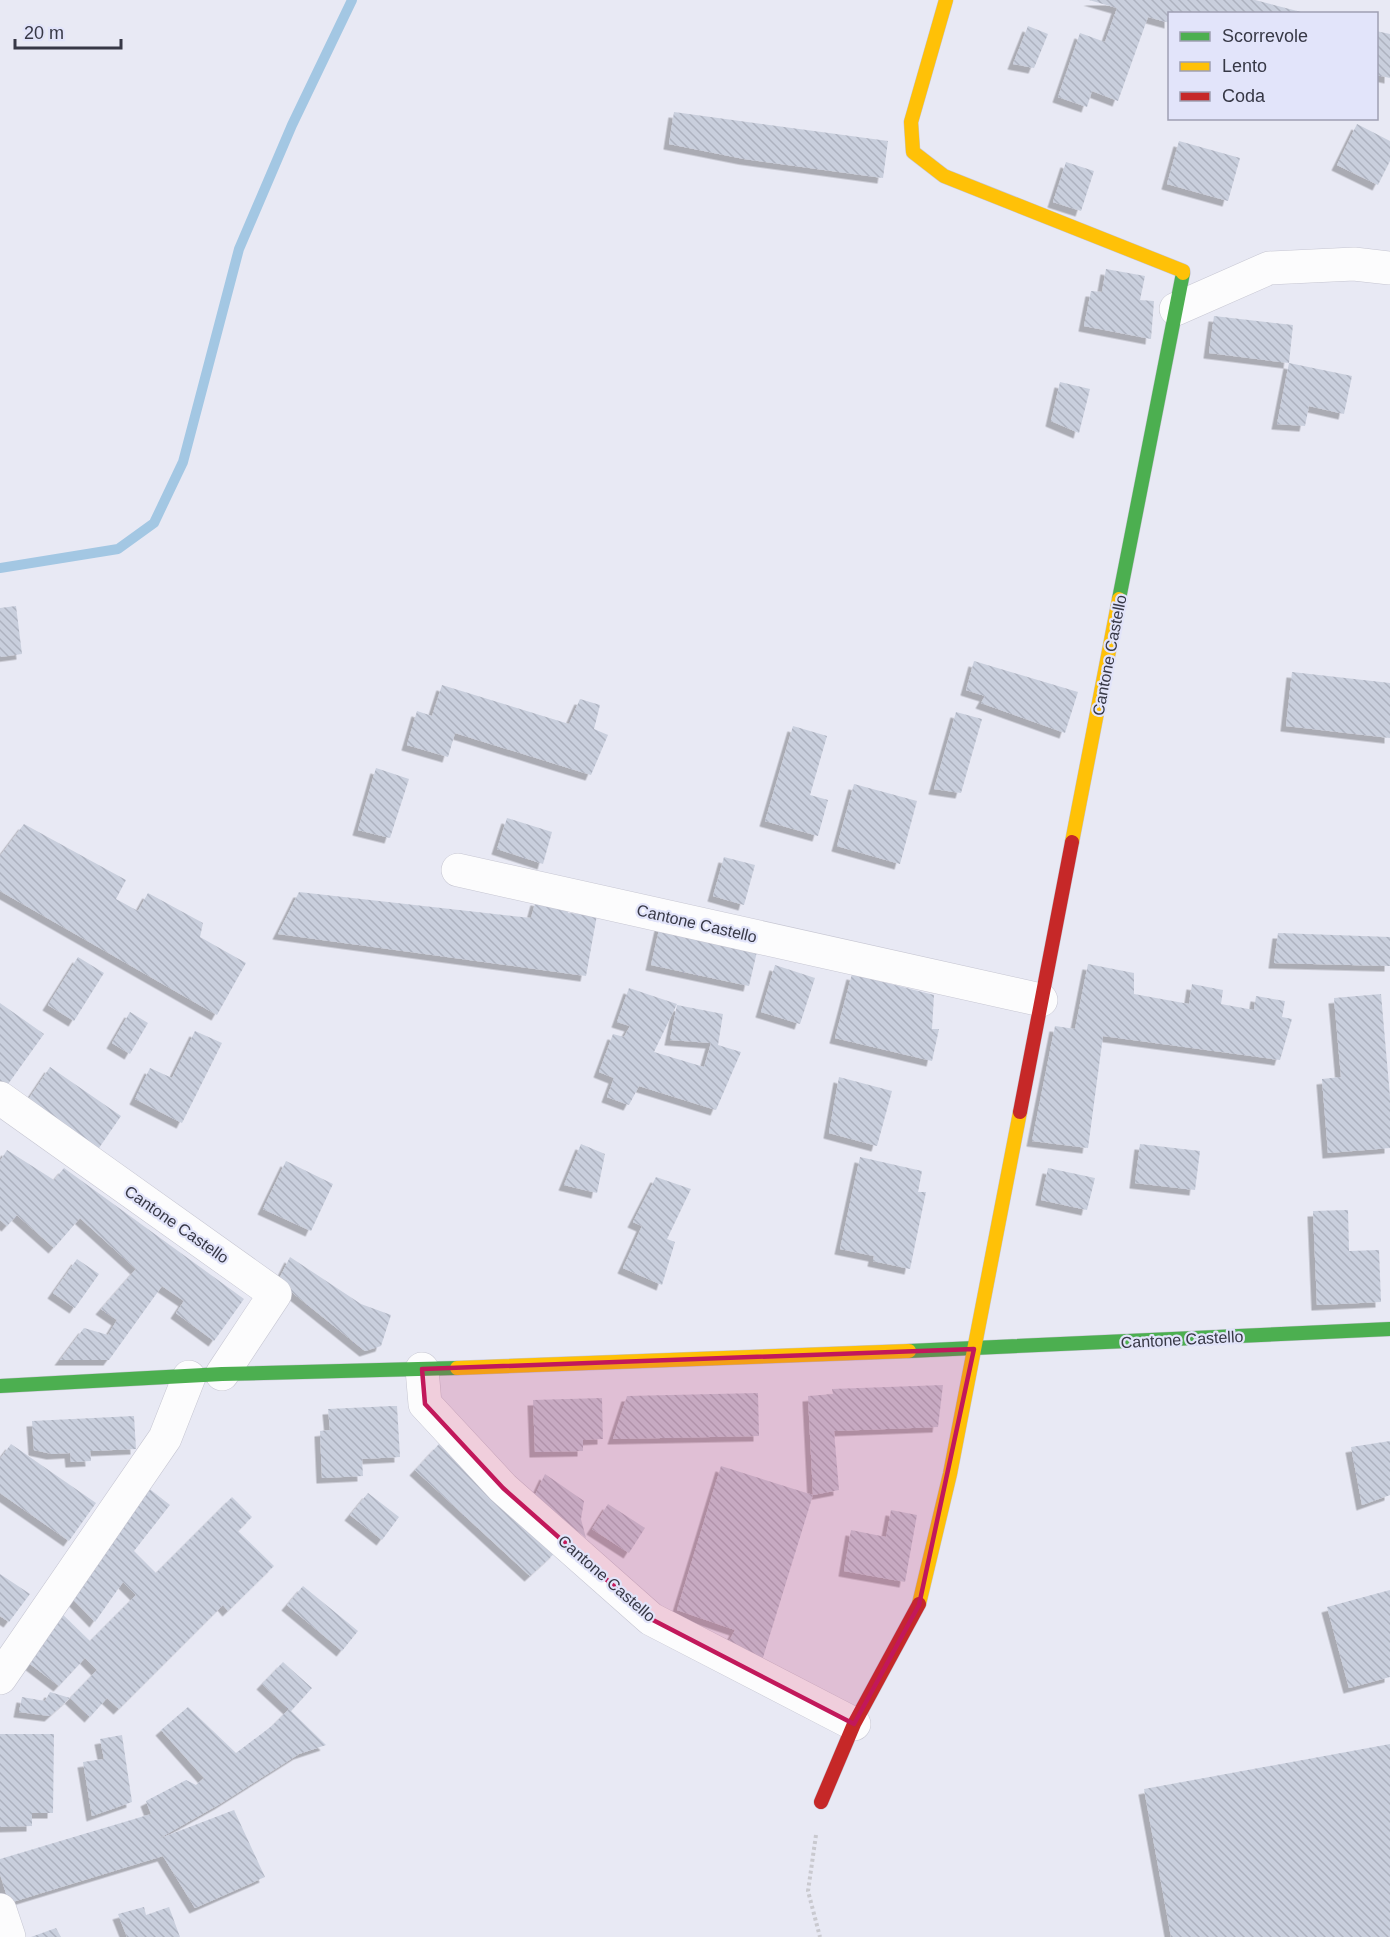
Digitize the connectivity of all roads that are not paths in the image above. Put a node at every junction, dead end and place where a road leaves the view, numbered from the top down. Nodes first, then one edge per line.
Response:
1 (946, 0) edge
2 (1390, 268) edge
3 (1176, 309) junction
4 (458, 870) dead end
5 (1041, 1000) junction
6 (0, 1098) edge
7 (1390, 1329) edge
8 (974, 1349) junction
9 (422, 1369) junction
10 (222, 1374) junction
11 (189, 1377) junction
12 (0, 1386) edge
13 (0, 1678) edge
14 (854, 1724) junction
15 (821, 1802) road end
16 (0, 1910) edge
17 (9, 1937) edge

1 - 3 street, Cantone Castello
2 - 3 street
3 - 5 street, Cantone Castello
4 - 5 street, Cantone Castello
5 - 8 street, Cantone Castello
6 - 10 street, Cantone Castello
7 - 8 street, Cantone Castello
8 - 9 street, Cantone Castello
8 - 14 street, Cantone Castello
9 - 10 street, Cantone Castello
9 - 14 street, Cantone Castello
10 - 11 street, Cantone Castello
11 - 12 street, Cantone Castello
11 - 13 street
14 - 15 street, Cantone Castello
16 - 17 street

